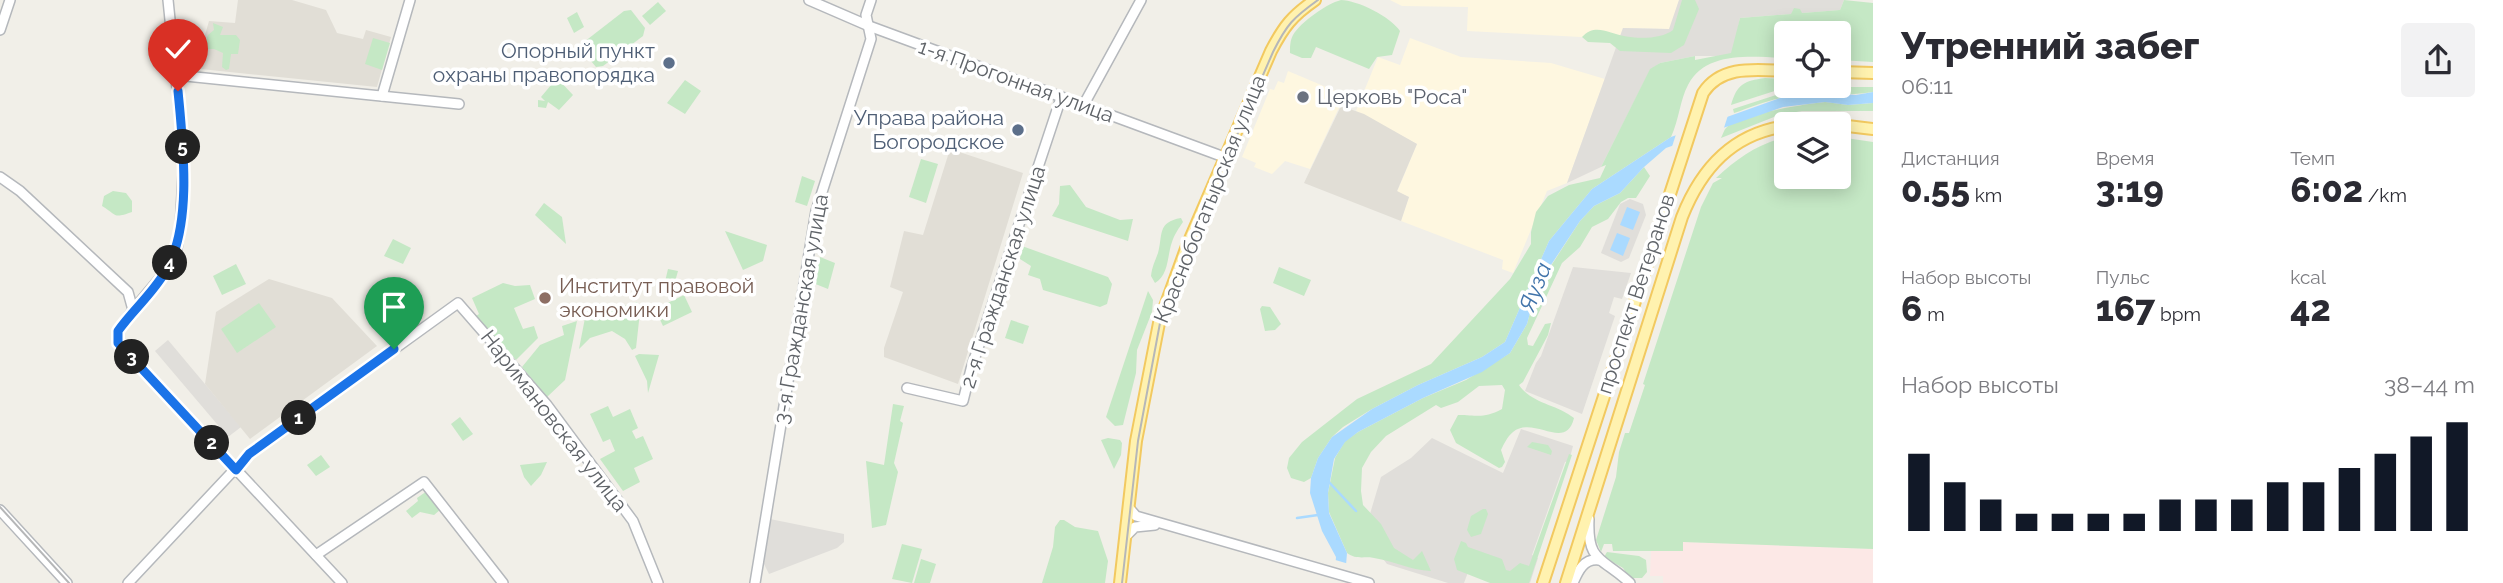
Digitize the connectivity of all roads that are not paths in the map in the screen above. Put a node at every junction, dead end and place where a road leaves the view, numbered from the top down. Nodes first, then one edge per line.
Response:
1 (10, 0) edge
2 (168, 0) edge
3 (410, 0) edge
4 (809, 0) edge
5 (872, 0) edge
6 (1141, 0) edge
7 (1315, 0) edge
8 (869, 26) junction
9 (0, 30) edge
10 (1774, 71) edge
11 (1851, 72) edge
12 (1873, 73) edge
13 (176, 75) junction
14 (382, 96) junction
15 (1061, 98) junction
16 (459, 104) dead end
17 (1083, 106) junction
18 (1851, 126) edge
19 (1873, 129) edge
20 (1774, 130) edge
21 (1224, 157) junction
22 (0, 177) edge
23 (133, 310) junction
24 (907, 388) dead end
25 (236, 470) junction
26 (1129, 508) junction
27 (0, 510) edge
28 (1589, 510) junction
29 (1170, 526) junction
30 (1126, 536) junction
31 (316, 555) junction
32 (1601, 560) junction
33 (1365, 582) edge
34 (67, 583) edge
35 (128, 583) edge
36 (342, 583) edge
37 (503, 583) edge
38 (658, 583) edge
39 (755, 583) edge
40 (1120, 583) edge
41 (1543, 583) edge
42 (1566, 583) edge
43 (1573, 583) edge
44 (1630, 583) edge

1 - 9 street
2 - 13 street
3 - 14 street
4 - 8 street, 1-я Прогонная улица
5 - 8 street, 3-я Гражданская улица
6 - 17 street
7 - 21 main road, Краснобогатырская улица
8 - 15 street, 1-я Прогонная улица
8 - 39 street, 3-я Гражданская улица
10 - 41 main road, проспект Ветеранов
11 - 12 main road
13 - 14 street
13 - 23 street
14 - 16 street
15 - 17 street, 1-я Прогонная улица
15 - 24 street, 2-я Гражданская улица
17 - 21 street, 1-я Прогонная улица
18 - 19 main road
20 - 28 main road, проспект Ветеранов
21 - 26 main road, Краснобогатырская улица
22 - 23 street
23 - 25 street
25 - 31 street
25 - 35 street
25 - 38 street, Наримановская улица
26 - 29 street
26 - 30 main road, Краснобогатырская улица
27 - 34 street
28 - 32 street
28 - 42 main road, проспект Ветеранов
29 - 30 street
29 - 33 street
30 - 40 main road, Краснобогатырская улица
31 - 36 street
31 - 37 street
32 - 43 street
32 - 44 street

